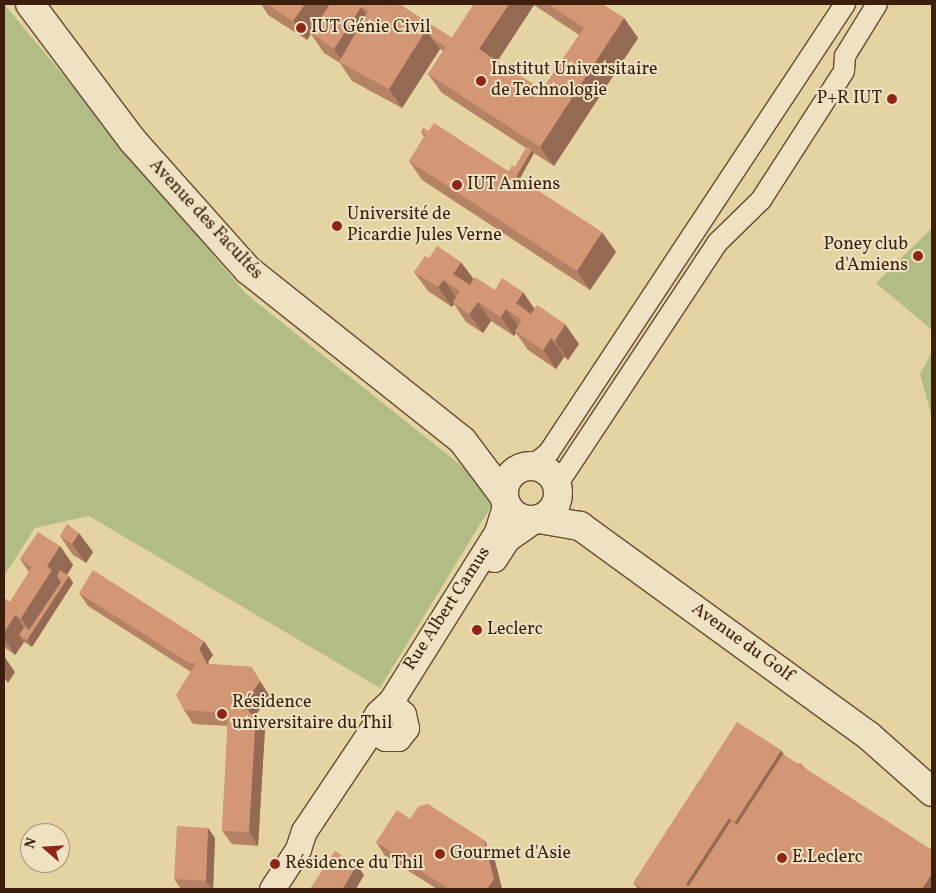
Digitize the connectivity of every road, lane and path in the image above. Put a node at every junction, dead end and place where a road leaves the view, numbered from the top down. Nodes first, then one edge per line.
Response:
1 (30, 4) edge
2 (845, 4) edge
3 (877, 4) edge
4 (462, 440) junction
5 (530, 467) junction
6 (557, 489) junction
7 (505, 500) junction
8 (537, 520) junction
9 (580, 526) junction
10 (387, 722) junction
11 (932, 792) edge
12 (272, 889) edge

1 - 4 main road, Avenue des Facultés
2 - 5 street
3 - 6 street
4 - 5 main road, Avenue des Facultés
4 - 7 main road, Avenue des Facultés
5 - 6 main road
5 - 7 main road
6 - 8 main road
6 - 9 main road
7 - 8 main road
7 - 10 street, Rue Albert Camus
8 - 9 main road, Avenue du Golf
8 - 10 street, Rue Albert Camus
9 - 11 main road, Avenue du Golf
10 - 12 street, Rue Albert Camus

